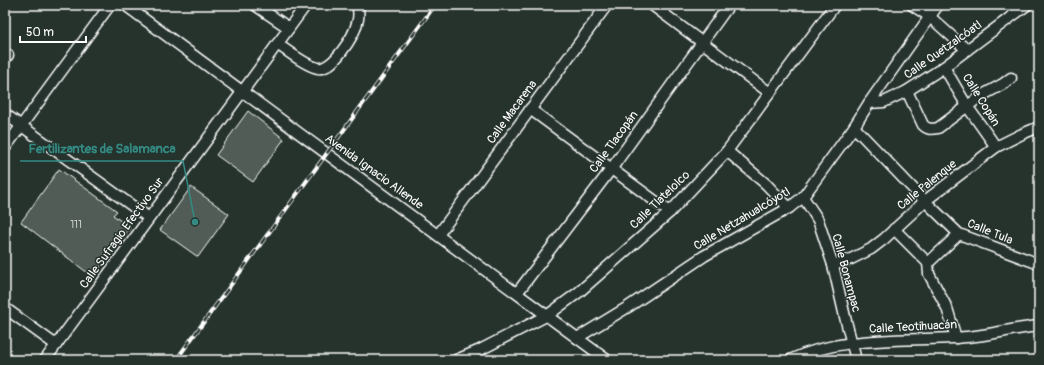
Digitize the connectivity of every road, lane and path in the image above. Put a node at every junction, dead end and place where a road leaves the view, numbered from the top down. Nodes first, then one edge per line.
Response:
1 (110, 5) edge
2 (125, 5) edge
3 (254, 5) edge
4 (306, 5) edge
5 (357, 5) edge
6 (607, 5) edge
7 (652, 5) edge
8 (729, 5) edge
9 (835, 5) edge
10 (912, 5) edge
11 (938, 5) edge
12 (1027, 5) edge
13 (929, 16) junction
14 (289, 28) junction
15 (701, 42) junction
16 (277, 44) junction
17 (967, 50) junction
18 (944, 67) junction
19 (1011, 78) dead end
20 (243, 91) junction
21 (907, 91) junction
22 (770, 93) junction
23 (869, 103) junction
24 (967, 106) junction
25 (530, 109) junction
26 (5, 114) edge
27 (22, 126) junction
28 (854, 127) junction
29 (1039, 127) edge
30 (996, 147) junction
31 (5, 148) edge
32 (727, 150) junction
33 (612, 168) junction
34 (803, 197) junction
35 (925, 201) junction
36 (790, 208) junction
37 (670, 212) junction
38 (149, 218) junction
39 (894, 229) junction
40 (959, 234) junction
41 (438, 235) junction
42 (928, 263) junction
43 (1039, 264) edge
44 (833, 265) junction
45 (517, 293) junction
46 (5, 308) edge
47 (548, 315) junction
48 (1039, 326) edge
49 (577, 338) junction
50 (956, 338) junction
51 (852, 344) junction
52 (56, 345) junction
53 (481, 355) edge
54 (45, 360) edge
55 (456, 360) edge
56 (607, 360) edge
57 (790, 360) edge
58 (856, 360) edge

1 - 27 street
2 - 20 street, Avenida Ignacio Allende
3 - 14 street
4 - 14 street, Calle Sufragio Efectivo Sur
5 - 16 street
6 - 25 street, Calle Macarena
7 - 15 street
8 - 15 street, Calle Tlacopán
9 - 22 street, Calle Tlatelolco
10 - 13 street
11 - 13 street, Calle Netzahualcóyotl
12 - 17 street, Calle Quetzalcóatl
13 - 17 street
13 - 23 street, Calle Netzahualcóyotl
14 - 16 street, Calle Sufragio Efectivo Sur
15 - 22 street
15 - 33 street, Calle Tlacopán
16 - 20 street, Calle Sufragio Efectivo Sur
17 - 18 street, Calle Quetzalcóatl
18 - 21 street, Calle Quetzalcóatl
18 - 24 street, Calle Copán
19 - 24 street
20 - 38 street, Calle Sufragio Efectivo Sur
20 - 41 street, Avenida Ignacio Allende
21 - 23 street, Calle Quetzalcóatl
21 - 24 street
22 - 32 street, Calle Tlatelolco
23 - 28 street, Calle Netzahualcóyotl
24 - 30 street, Calle Copán
25 - 33 street
25 - 41 street, Calle Macarena
26 - 27 street
27 - 31 street
27 - 38 street
28 - 34 street, Calle Netzahualcóyotl
28 - 35 street, Calle Tula
29 - 30 street, Calle Palenque
30 - 35 street, Calle Palenque
32 - 36 street
32 - 37 street, Calle Tlatelolco
33 - 37 street
33 - 45 street, Calle Tlacopán
34 - 36 street, Calle Netzahualcóyotl
34 - 44 street, Calle Bonampac
35 - 39 street, Calle Palenque
35 - 40 street, Calle Tula
36 - 49 street, Calle Netzahualcóyotl
37 - 47 street, Calle Tlatelolco
38 - 52 street, Calle Sufragio Efectivo Sur
39 - 42 street
39 - 44 street, Calle Palenque
40 - 42 street
40 - 43 street, Calle Tula
41 - 45 street, Avenida Ignacio Allende
42 - 50 street
44 - 51 street, Calle Bonampac
45 - 47 street, Avenida Ignacio Allende
46 - 52 street
47 - 49 street, Avenida Ignacio Allende
47 - 53 street, Calle Tlatelolco
48 - 50 street, Calle Teotihuacán
49 - 56 street, Avenida Ignacio Allende
50 - 51 street, Calle Teotihuacán
51 - 57 street, Calle Teotihuacán
51 - 58 street, Calle Bonampac
52 - 54 street, Calle Sufragio Efectivo Sur
53 - 55 street, Calle Tlatelolco

